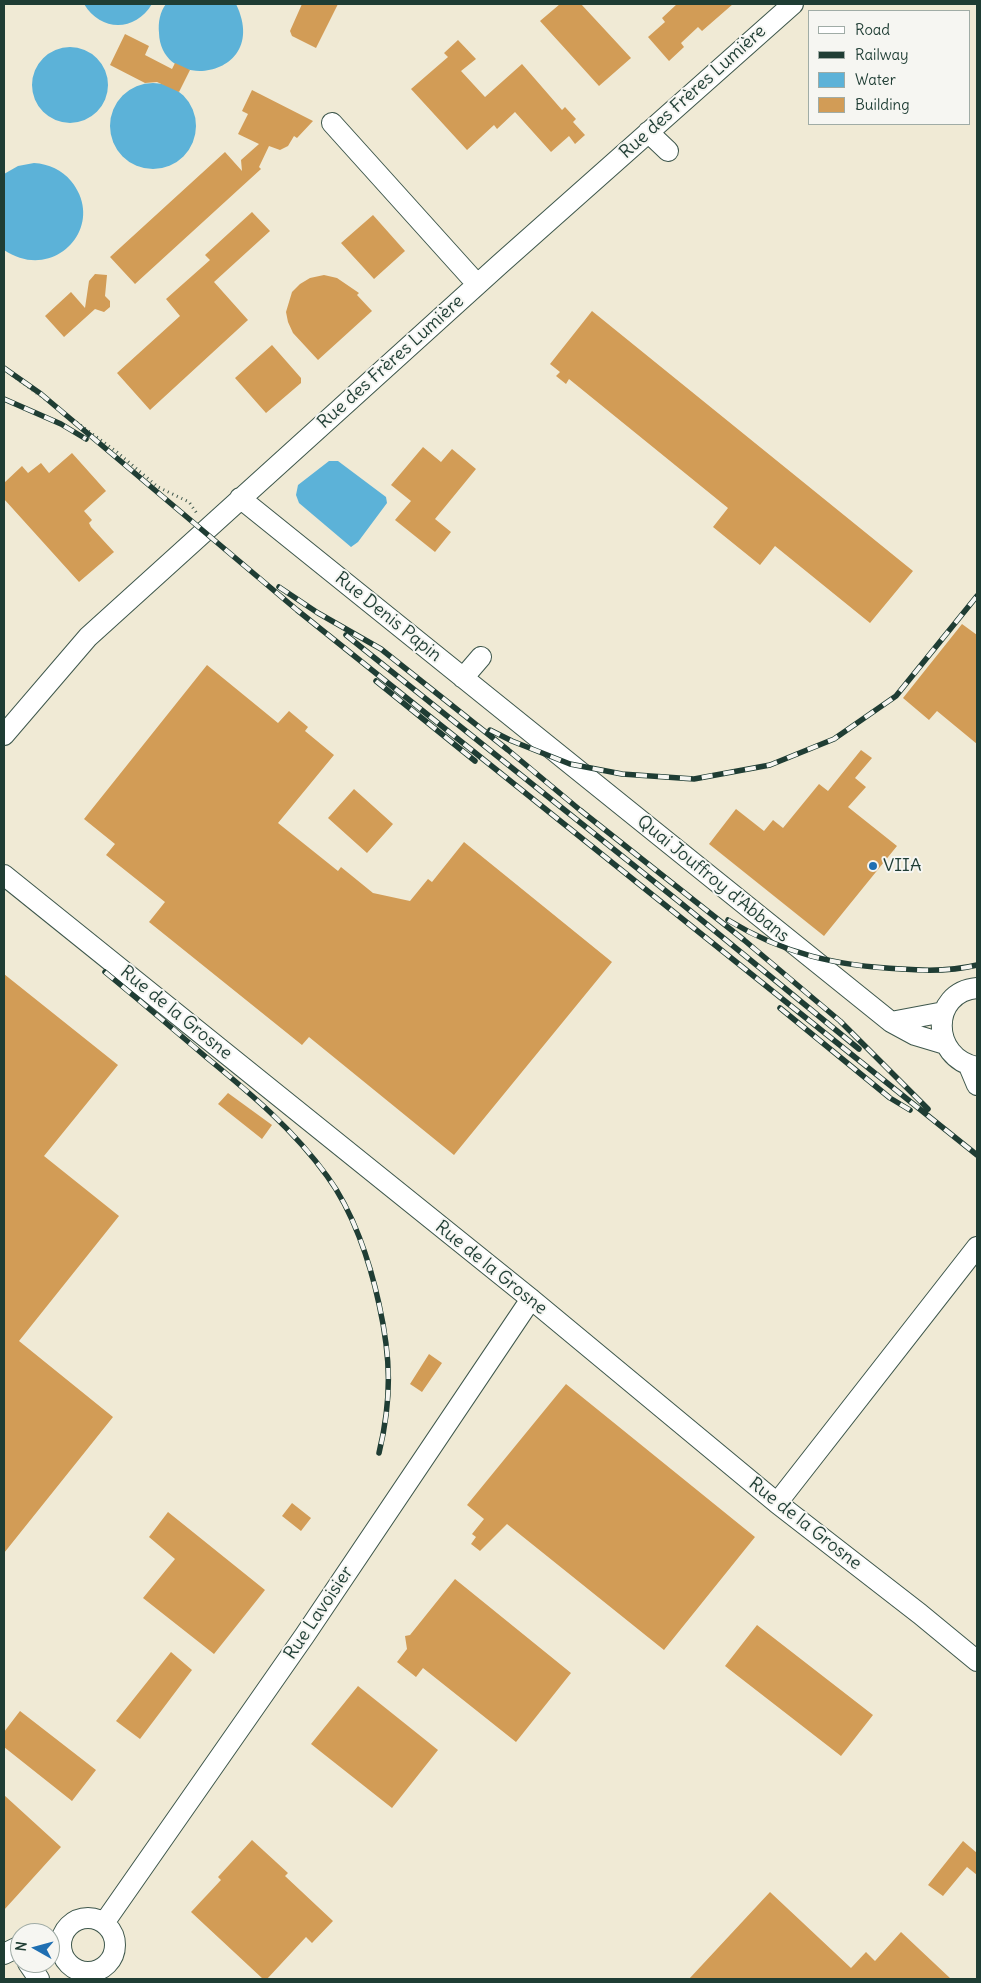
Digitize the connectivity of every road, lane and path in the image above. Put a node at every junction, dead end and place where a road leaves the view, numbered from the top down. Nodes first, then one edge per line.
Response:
1 (792, 4) edge
2 (332, 123) dead end
3 (648, 132) junction
4 (668, 151) dead end
5 (478, 284) junction
6 (4, 369) edge
7 (240, 498) junction
8 (207, 530) junction
9 (481, 656) dead end
10 (463, 678) junction
11 (4, 735) edge
12 (536, 736) joint
13 (4, 875) edge
14 (977, 988) edge
15 (944, 1012) junction
16 (891, 1022) junction
17 (945, 1044) junction
18 (973, 1066) edge
19 (977, 1085) edge
20 (977, 1247) edge
21 (531, 1300) junction
22 (777, 1503) junction
23 (977, 1661) edge
24 (104, 1923) junction
25 (60, 1930) edge
26 (60, 1939) edge
27 (63, 1965) edge
28 (102, 1974) edge

1 - 3 street, Rue des Frères Lumière
2 - 5 street
3 - 4 street
3 - 5 street, Rue des Frères Lumière
5 - 7 street, Rue des Frères Lumière
6 - 8 path
7 - 8 street, Rue des Frères Lumière
7 - 10 street, Rue Denis Papin
8 - 11 street, Rue des Frères Lumière
9 - 10 street
10 - 12 street, Rue Denis Papin
12 - 16 street, Quai Jouffroy d'Abbans
13 - 21 street, Rue de la Grosne
14 - 15 street
15 - 16 street
15 - 17 street
16 - 17 street, Quai Jouffroy d'Abbans
17 - 18 street
18 - 19 street
20 - 22 street
21 - 22 street, Rue de la Grosne
21 - 24 street, Rue Lavoisier
22 - 23 street, Rue de la Grosne
24 - 25 street
24 - 28 street
26 - 27 street
27 - 28 street

